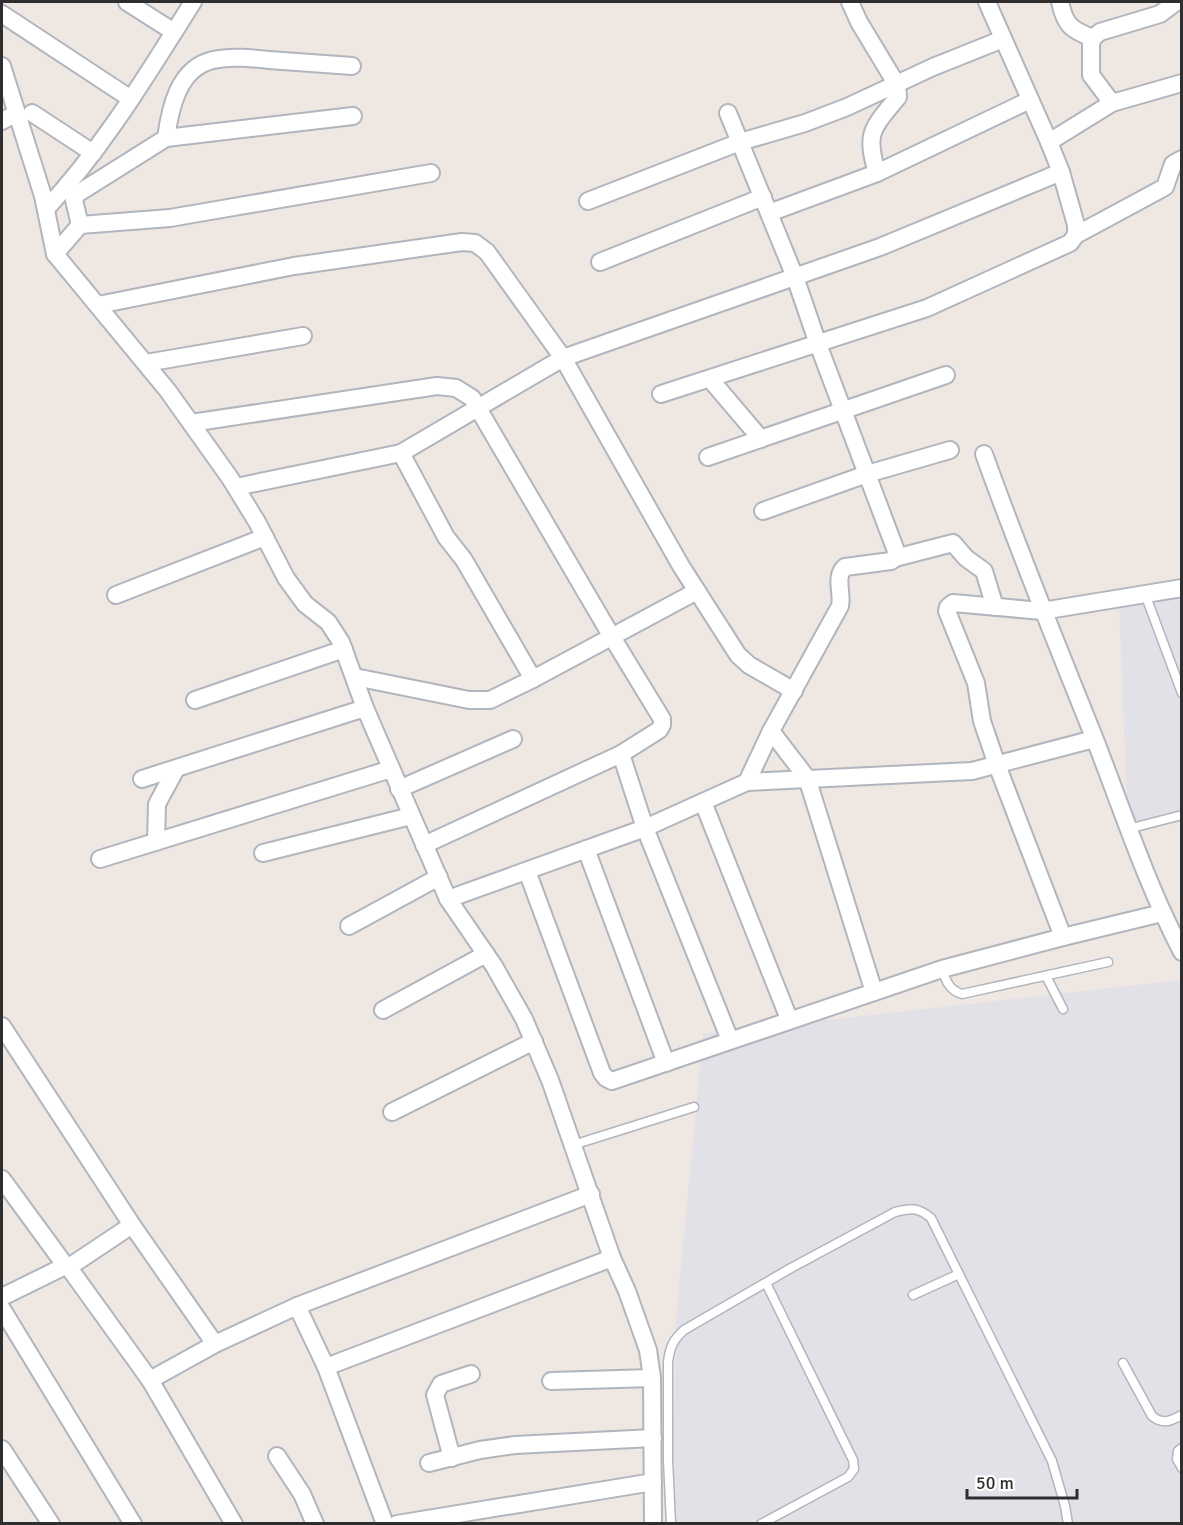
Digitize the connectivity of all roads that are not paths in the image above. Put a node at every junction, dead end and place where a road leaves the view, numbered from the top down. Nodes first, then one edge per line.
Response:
1 (127, 2) edge
2 (193, 2) edge
3 (850, 2) edge
4 (987, 2) edge
5 (1060, 2) edge
6 (1176, 2) edge
7 (2, 14) edge
8 (174, 32) junction
9 (1093, 38) junction
10 (1003, 39) junction
11 (2, 66) edge
12 (352, 66) dead end
13 (1182, 83) edge
14 (897, 85) junction
15 (131, 99) junction
16 (1030, 100) junction
17 (1112, 103) junction
18 (24, 113) junction
19 (728, 113) dead end
20 (353, 116) dead end
21 (2, 121) edge
22 (166, 138) junction
23 (740, 142) junction
24 (1049, 142) junction
25 (93, 153) junction
26 (1182, 159) edge
27 (1061, 172) junction
28 (431, 173) dead end
29 (877, 173) junction
30 (588, 201) dead end
31 (766, 205) junction
32 (46, 209) junction
33 (80, 225) junction
34 (1076, 235) junction
35 (55, 254) junction
36 (600, 262) dead end
37 (795, 277) junction
38 (98, 305) junction
39 (303, 336) dead end
40 (818, 344) junction
41 (563, 358) junction
42 (146, 363) junction
43 (946, 375) dead end
44 (710, 379) junction
45 (661, 394) dead end
46 (478, 408) junction
47 (844, 409) junction
48 (192, 423) junction
49 (760, 439) junction
50 (950, 450) dead end
51 (401, 453) junction
52 (984, 454) dead end
53 (708, 457) dead end
54 (867, 474) junction
55 (236, 487) junction
56 (763, 511) dead end
57 (265, 537) junction
58 (895, 558) junction
59 (1182, 588) edge
60 (697, 591) junction
61 (1145, 594) junction
62 (116, 595) dead end
63 (995, 607) junction
64 (1042, 611) junction
65 (612, 638) junction
66 (344, 649) junction
67 (355, 677) junction
68 (533, 680) junction
69 (794, 691) junction
70 (1182, 693) edge
71 (195, 700) dead end
72 (364, 708) junction
73 (771, 731) junction
74 (513, 739) dead end
75 (1094, 739) junction
76 (621, 754) junction
77 (997, 765) junction
78 (176, 769) junction
79 (391, 769) junction
80 (807, 778) junction
81 (142, 779) dead end
82 (747, 782) junction
83 (399, 789) junction
84 (703, 802) junction
85 (1182, 815) edge
86 (411, 816) junction
87 (645, 828) junction
88 (1128, 829) junction
89 (156, 842) junction
90 (424, 845) junction
91 (586, 849) junction
92 (263, 854) dead end
93 (100, 859) dead end
94 (527, 871) junction
95 (439, 877) junction
96 (448, 899) junction
97 (1162, 914) junction
98 (349, 926) dead end
99 (1063, 937) junction
100 (1182, 952) edge
101 (486, 954) junction
102 (1108, 962) dead end
103 (942, 969) junction
104 (1046, 975) junction
105 (874, 992) junction
106 (1063, 1009) dead end
107 (383, 1011) dead end
108 (789, 1019) junction
109 (2, 1026) edge
110 (730, 1040) junction
111 (534, 1041) junction
112 (666, 1063) junction
113 (694, 1107) dead end
114 (392, 1112) dead end
115 (573, 1145) junction
116 (2, 1179) edge
117 (591, 1194) junction
118 (132, 1225) junction
119 (612, 1258) junction
120 (67, 1266) junction
121 (958, 1274) junction
122 (766, 1283) junction
123 (913, 1295) dead end
124 (2, 1297) edge
125 (297, 1306) junction
126 (2, 1309) edge
127 (214, 1344) junction
128 (1122, 1363) dead end
129 (326, 1367) junction
130 (471, 1374) dead end
131 (652, 1378) junction
132 (150, 1380) junction
133 (551, 1381) dead end
134 (1182, 1415) edge
135 (653, 1437) junction
136 (1182, 1448) edge
137 (2, 1452) edge
138 (277, 1456) dead end
139 (452, 1458) junction
140 (429, 1463) dead end
141 (1182, 1468) edge
142 (653, 1482) junction
143 (47, 1522) edge
144 (133, 1524) edge
145 (234, 1524) edge
146 (315, 1524) edge
147 (385, 1524) edge
148 (397, 1524) edge
149 (653, 1524) edge
150 (671, 1524) edge
151 (761, 1524) edge
152 (1068, 1524) edge

1 - 8 street
2 - 8 street
3 - 14 street
4 - 10 street
5 - 9 street
6 - 9 street
7 - 15 street
8 - 15 street
9 - 17 street
10 - 14 street
10 - 16 street
11 - 18 street
12 - 22 street
13 - 17 street
14 - 23 street
14 - 29 street
15 - 25 street
16 - 24 street
16 - 29 street
17 - 24 street
18 - 21 street
18 - 25 street
18 - 32 street
19 - 23 street
20 - 22 street
22 - 33 street
23 - 30 street
23 - 31 street
24 - 27 street
25 - 32 street
26 - 34 street
27 - 34 street
27 - 37 street
28 - 33 street
29 - 31 street
31 - 36 street
31 - 37 street
32 - 35 street
33 - 35 street
34 - 40 street
35 - 38 street
37 - 40 street
37 - 41 street
38 - 41 street
38 - 42 street
39 - 42 street
40 - 44 street
40 - 47 street
41 - 46 street
41 - 60 street
42 - 48 street
43 - 47 street
44 - 45 street
44 - 49 street
46 - 48 street
46 - 51 street
46 - 65 street
47 - 49 street
47 - 54 street
48 - 55 street
49 - 53 street
50 - 54 street
51 - 55 street
51 - 68 street
52 - 64 street
54 - 56 street
54 - 58 street
55 - 57 street
57 - 62 street
57 - 66 street
58 - 63 street
58 - 69 street
59 - 61 street
60 - 65 street
60 - 69 street
61 - 64 street
61 - 70 lane
63 - 64 street
63 - 77 street
64 - 75 street
65 - 68 street
65 - 76 street
66 - 67 street
66 - 71 street
67 - 68 street
67 - 72 street
69 - 73 street
72 - 78 street
72 - 79 street
73 - 80 street
73 - 82 street
74 - 83 street
75 - 77 street
75 - 88 street
76 - 87 street
76 - 90 street
77 - 80 street
77 - 99 street
78 - 81 street
78 - 89 street
79 - 83 street
79 - 89 street
80 - 82 street
80 - 105 street
82 - 84 street
83 - 86 street
84 - 87 street
84 - 108 street
85 - 88 lane
86 - 90 street
86 - 92 street
87 - 91 street
87 - 110 street
88 - 97 street
89 - 93 street
90 - 95 street
91 - 94 street
91 - 112 street
94 - 96 street
94 - 112 street
95 - 96 street
95 - 98 street
96 - 101 street
97 - 99 street
97 - 100 street
99 - 103 street
101 - 107 street
101 - 111 street
102 - 104 lane
103 - 104 lane
103 - 105 street
104 - 106 lane
105 - 108 street
108 - 110 street
109 - 118 street
110 - 112 street
111 - 114 street
111 - 115 street
113 - 115 lane
115 - 117 street
116 - 120 street
117 - 119 street
117 - 125 street
118 - 120 street
118 - 127 street
119 - 129 street
119 - 131 street
120 - 124 street
120 - 132 street
121 - 122 lane
121 - 123 lane
121 - 152 lane
122 - 150 lane
122 - 151 lane
125 - 127 street
125 - 129 street
126 - 144 street
127 - 132 street
128 - 134 lane
129 - 147 street
130 - 139 street
131 - 133 street
131 - 135 street
132 - 145 street
135 - 139 street
135 - 142 street
136 - 141 lane
137 - 143 street
138 - 146 street
139 - 140 street
142 - 148 street
142 - 149 street

